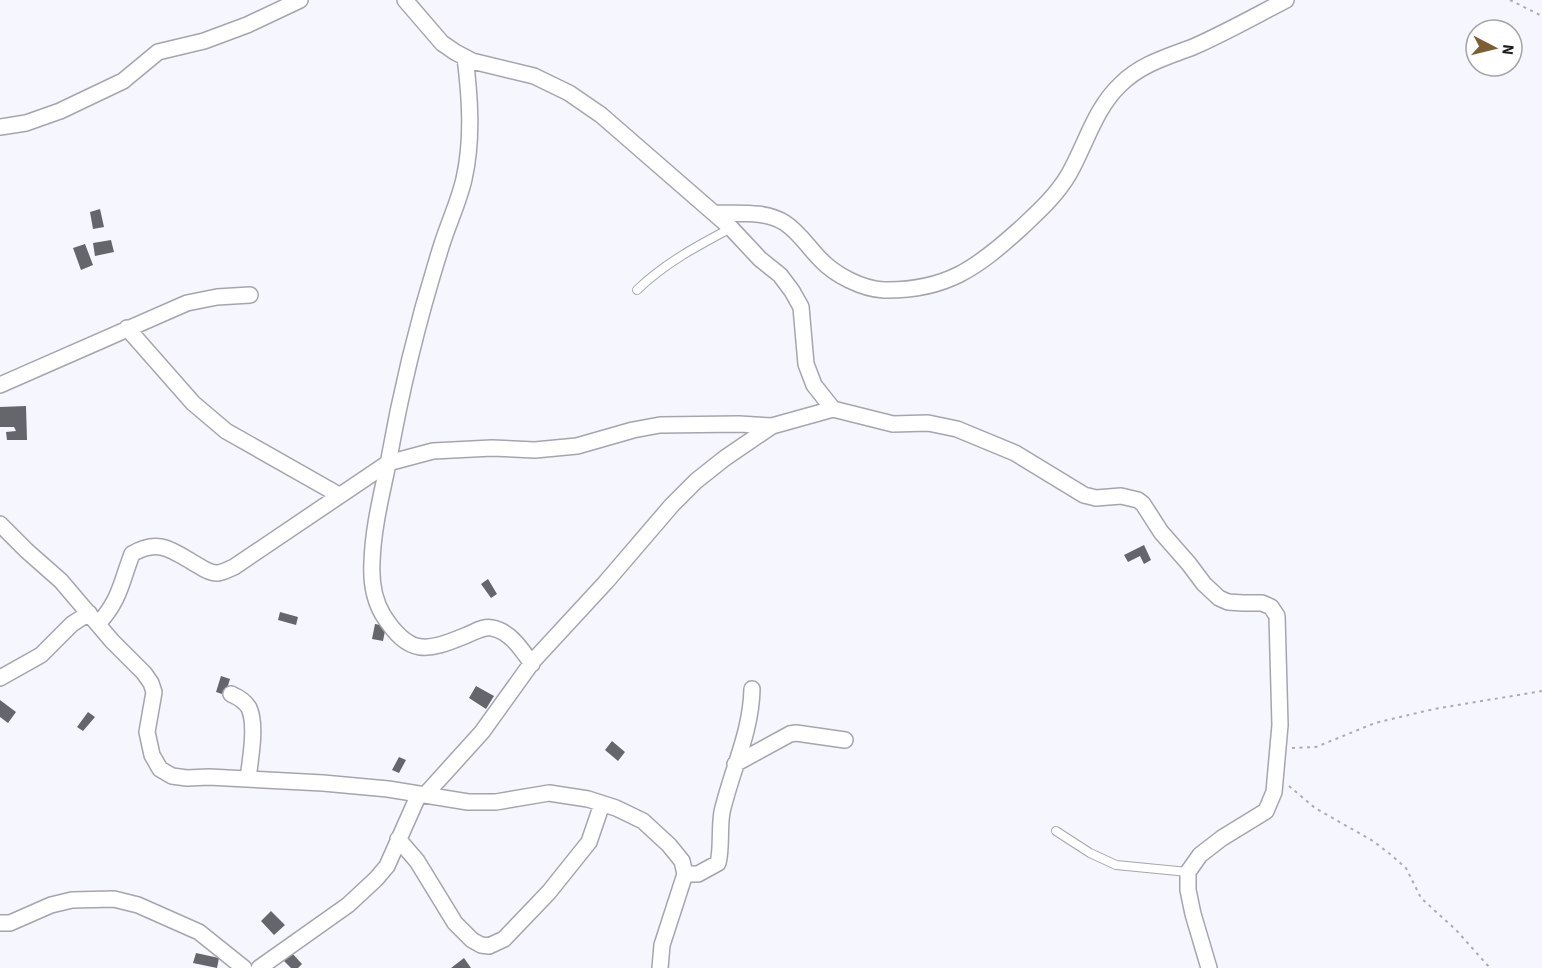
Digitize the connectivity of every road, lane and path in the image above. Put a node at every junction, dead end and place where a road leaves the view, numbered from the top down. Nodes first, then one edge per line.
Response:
1 (300, 0) edge
2 (405, 0) edge
3 (1286, 0) edge
4 (1510, 0) edge
5 (1542, 16) edge
6 (465, 57) junction
7 (0, 127) edge
8 (714, 213) junction
9 (731, 228) junction
10 (637, 290) dead end
11 (250, 296) dead end
12 (127, 328) junction
13 (0, 385) edge
14 (833, 410) junction
15 (772, 426) junction
16 (388, 462) junction
17 (339, 495) junction
18 (0, 524) edge
19 (94, 619) junction
20 (532, 663) junction
21 (0, 678) edge
22 (752, 689) dead end
23 (1542, 691) edge
24 (231, 694) dead end
25 (845, 740) dead end
26 (1278, 749) junction
27 (735, 764) junction
28 (1277, 770) junction
29 (248, 779) junction
30 (422, 795) junction
31 (602, 804) junction
32 (1056, 831) dead end
33 (398, 839) junction
34 (1188, 872) junction
35 (685, 874) junction
36 (0, 923) edge
37 (263, 967) edge
38 (244, 968) edge
39 (660, 968) edge
40 (1209, 968) edge
41 (1490, 968) edge

1 - 7 street
2 - 6 street
3 - 8 street
4 - 5 path
6 - 8 street
6 - 16 street
8 - 9 street
9 - 10 lane
9 - 14 street
11 - 12 street
12 - 13 street
12 - 17 street
14 - 15 street
14 - 26 street
15 - 16 street
15 - 20 street
16 - 17 street
16 - 20 street
17 - 19 street
18 - 19 street
19 - 21 street
19 - 29 street
20 - 30 street
22 - 27 street
23 - 26 path
24 - 29 street
25 - 27 street
26 - 28 street
27 - 35 street
28 - 34 street
28 - 41 path
29 - 30 street
30 - 31 street
30 - 33 street
31 - 33 street
31 - 35 street
32 - 34 lane
33 - 37 street
34 - 40 street
35 - 39 street
36 - 38 street

